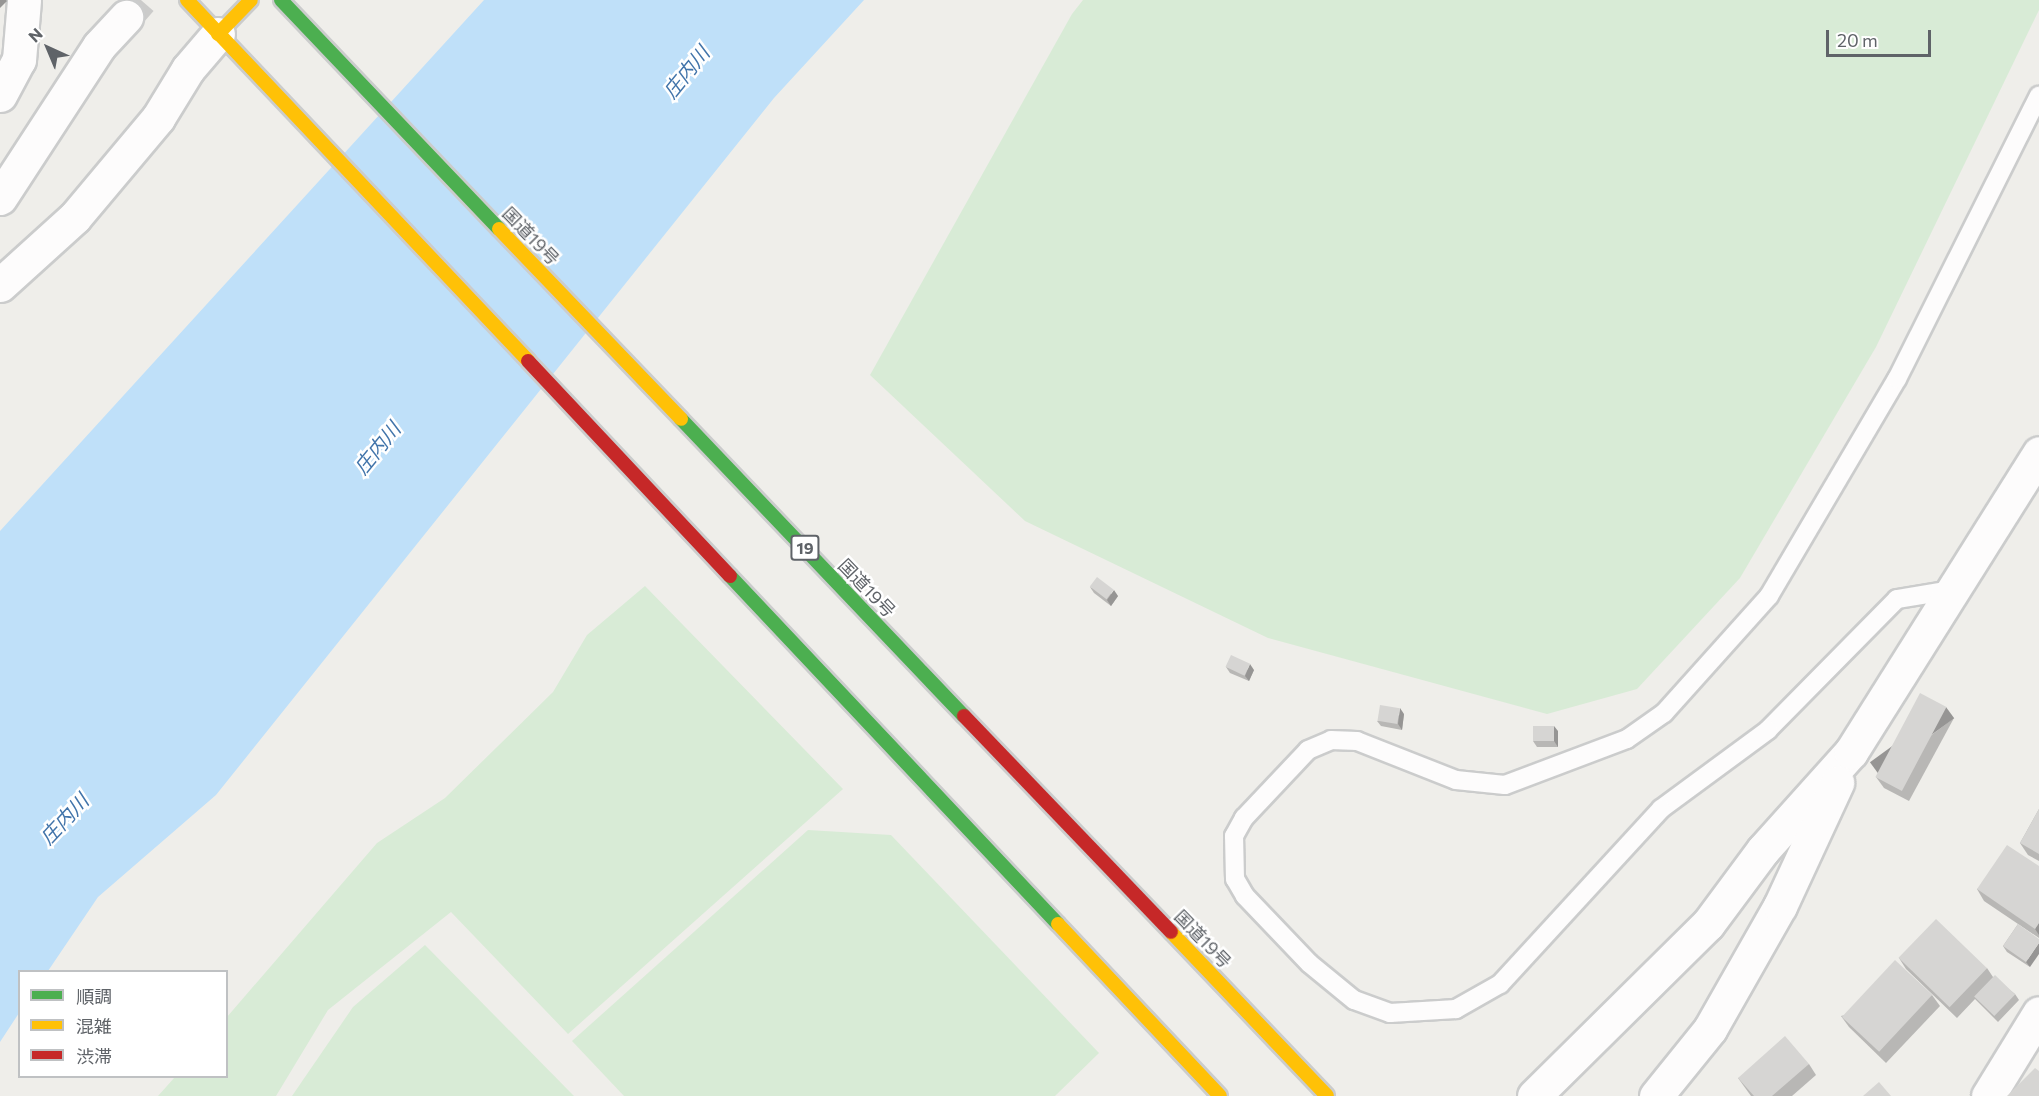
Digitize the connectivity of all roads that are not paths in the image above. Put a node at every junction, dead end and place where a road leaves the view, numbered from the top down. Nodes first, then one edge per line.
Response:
1 (24, 0) edge
2 (187, 0) edge
3 (251, 0) edge
4 (281, 0) edge
5 (126, 17) tunnel mouth
6 (225, 40) junction
7 (0, 95) edge
8 (2039, 96) edge
9 (0, 198) edge
10 (0, 285) edge
11 (2039, 453) edge
12 (1952, 590) junction
13 (1851, 752) junction
14 (2039, 1013) edge
15 (1220, 1096) edge
16 (1328, 1096) edge
17 (1534, 1096) edge
18 (1656, 1096) edge
19 (1988, 1096) edge

1 - 7 street
2 - 6 main road
3 - 6 main road
4 - 16 main road, 国道19号 / 19
5 - 9 street
6 - 10 street
6 - 15 main road
8 - 12 lane
11 - 12 street
12 - 13 street
13 - 17 street
13 - 18 street
14 - 19 street

